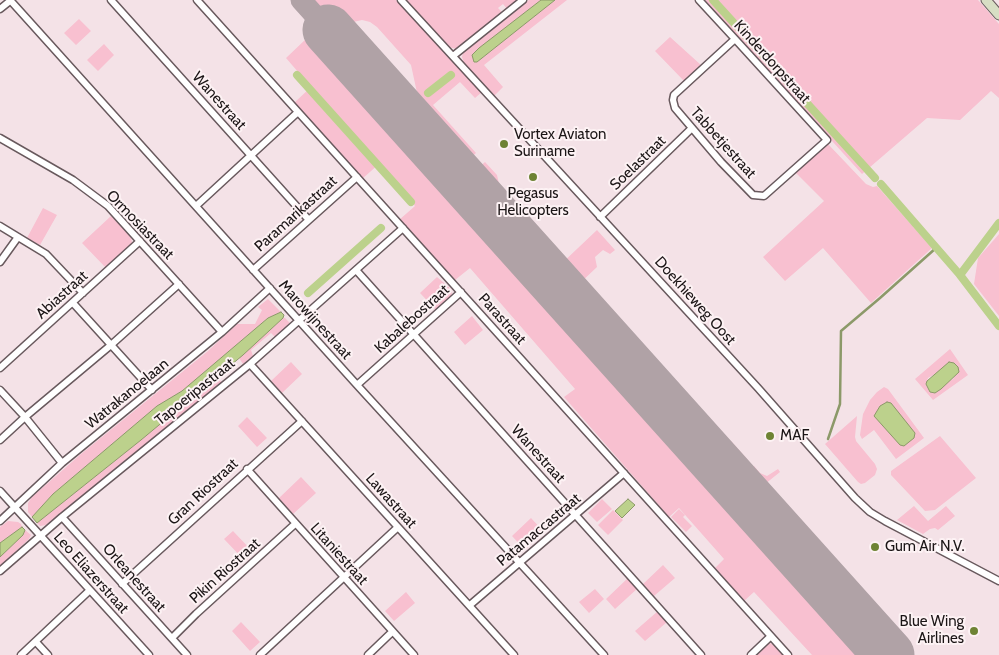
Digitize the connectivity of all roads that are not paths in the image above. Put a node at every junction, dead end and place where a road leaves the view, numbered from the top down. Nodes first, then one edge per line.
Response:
1 (10, 0) edge
2 (111, 0) edge
3 (198, 0) edge
4 (401, 0) edge
5 (524, 0) edge
6 (699, 0) edge
7 (986, 0) edge
8 (0, 10) edge
9 (999, 15) edge
10 (736, 39) junction
11 (453, 56) junction
12 (298, 112) junction
13 (692, 128) junction
14 (0, 138) edge
15 (827, 140) joint
16 (252, 156) junction
17 (357, 177) junction
18 (196, 206) junction
19 (600, 216) junction
20 (308, 219) junction
21 (0, 226) edge
22 (402, 228) junction
23 (18, 237) junction
24 (140, 242) junction
25 (0, 262) edge
26 (253, 270) junction
27 (356, 270) junction
28 (179, 284) junction
29 (270, 288) junction
30 (461, 292) junction
31 (83, 293) junction
32 (73, 302) junction
33 (299, 320) junction
34 (222, 332) junction
35 (412, 335) junction
36 (111, 345) junction
37 (250, 364) junction
38 (0, 368) edge
39 (357, 385) junction
40 (0, 390) edge
41 (152, 390) junction
42 (24, 417) junction
43 (302, 421) junction
44 (0, 440) edge
45 (62, 463) junction
46 (247, 469) junction
47 (624, 473) junction
48 (0, 491) edge
49 (14, 508) junction
50 (576, 515) junction
51 (62, 517) junction
52 (0, 520) edge
53 (295, 524) junction
54 (398, 528) junction
55 (40, 535) junction
56 (519, 562) junction
57 (0, 571) edge
58 (344, 578) junction
59 (999, 581) edge
60 (122, 584) junction
61 (90, 590) junction
62 (470, 605) junction
63 (392, 632) junction
64 (771, 636) junction
65 (172, 638) junction
66 (36, 642) junction
67 (21, 655) edge
68 (48, 655) edge
69 (149, 655) edge
70 (187, 655) edge
71 (260, 655) edge
72 (368, 655) edge
73 (414, 655) edge
74 (514, 655) edge
75 (604, 655) edge
76 (701, 655) edge
77 (751, 655) edge
78 (788, 655) edge

1 - 8 street
1 - 18 street, Marowijnestraat
2 - 16 street, Wanestraat
3 - 12 street, Parastraat
4 - 11 street, Doekhieweg Oost
5 - 11 street
6 - 10 street, Kinderdorpstraat
7 - 9 main road
10 - 13 street, Tabbetjestraat
10 - 15 street, Kinderdorpstraat
11 - 19 street, Doekhieweg Oost
12 - 16 street
12 - 17 street, Parastraat
13 - 15 street, Tabbetjestraat
13 - 19 street, Soelastraat
14 - 24 street, Ormosiastraat
16 - 18 street
16 - 20 street, Wanestraat
17 - 20 street, Paramarikastraat
17 - 22 street, Parastraat
18 - 26 street, Marowijnestraat
19 - 59 street, Doekhieweg Oost
20 - 26 street, Paramarikastraat
21 - 23 street
22 - 27 street, Tapoeripastraat
22 - 30 street, Parastraat
23 - 25 street
23 - 31 street
24 - 28 street, Ormosiastraat
24 - 31 street, Abiastraat
26 - 29 street, Marowijnestraat
27 - 33 street, Tapoeripastraat
27 - 35 street, Wanestraat
28 - 34 street, Ormosiastraat
28 - 36 street
29 - 33 street, Marowijnestraat
29 - 34 street, Watrakanoelaan
30 - 35 street, Kabalebostraat
30 - 47 street, Parastraat
31 - 32 street, Abiastraat
32 - 36 street
32 - 38 street, Abiastraat
33 - 37 street, Tapoeripastraat
33 - 39 street, Marowijnestraat
34 - 41 street, Watrakanoelaan
35 - 39 street, Kabalebostraat
35 - 50 street, Wanestraat
36 - 41 street
36 - 42 street
37 - 43 street, Lawastraat
37 - 51 street, Tapoeripastraat
39 - 56 street, Marowijnestraat
40 - 42 street
41 - 45 street, Watrakanoelaan
42 - 44 street
42 - 45 street
43 - 46 street, Gran Riostraat
43 - 54 street, Lawastraat
45 - 49 street, Watrakanoelaan
46 - 53 street, Litaniestraat
46 - 60 street, Gran Riostraat
47 - 50 street, Patamaccastraat
47 - 64 street, Parastraat
48 - 49 street, Leo Eliazerstraat
49 - 52 street, Watrakanoelaan
49 - 55 street, Leo Eliazerstraat
50 - 56 street, Patamaccastraat
50 - 76 street, Wanestraat
51 - 55 street, Tapoeripastraat
51 - 60 street, Orleanestraat
53 - 58 street, Litaniestraat
53 - 65 street, Pikin Riostraat
54 - 58 street
54 - 62 street, Lawastraat
55 - 57 street, Tapoeripastraat
55 - 61 street, Leo Eliazerstraat
56 - 62 street, Patamaccastraat
56 - 75 street, Marowijnestraat
58 - 63 street, Litaniestraat
58 - 71 street
60 - 65 street, Orleanestraat
61 - 66 street
61 - 69 street, Leo Eliazerstraat
62 - 74 street, Lawastraat
63 - 72 street
63 - 73 street, Litaniestraat
64 - 77 street
64 - 78 street, Parastraat
65 - 70 street, Orleanestraat
66 - 67 street
66 - 68 street

